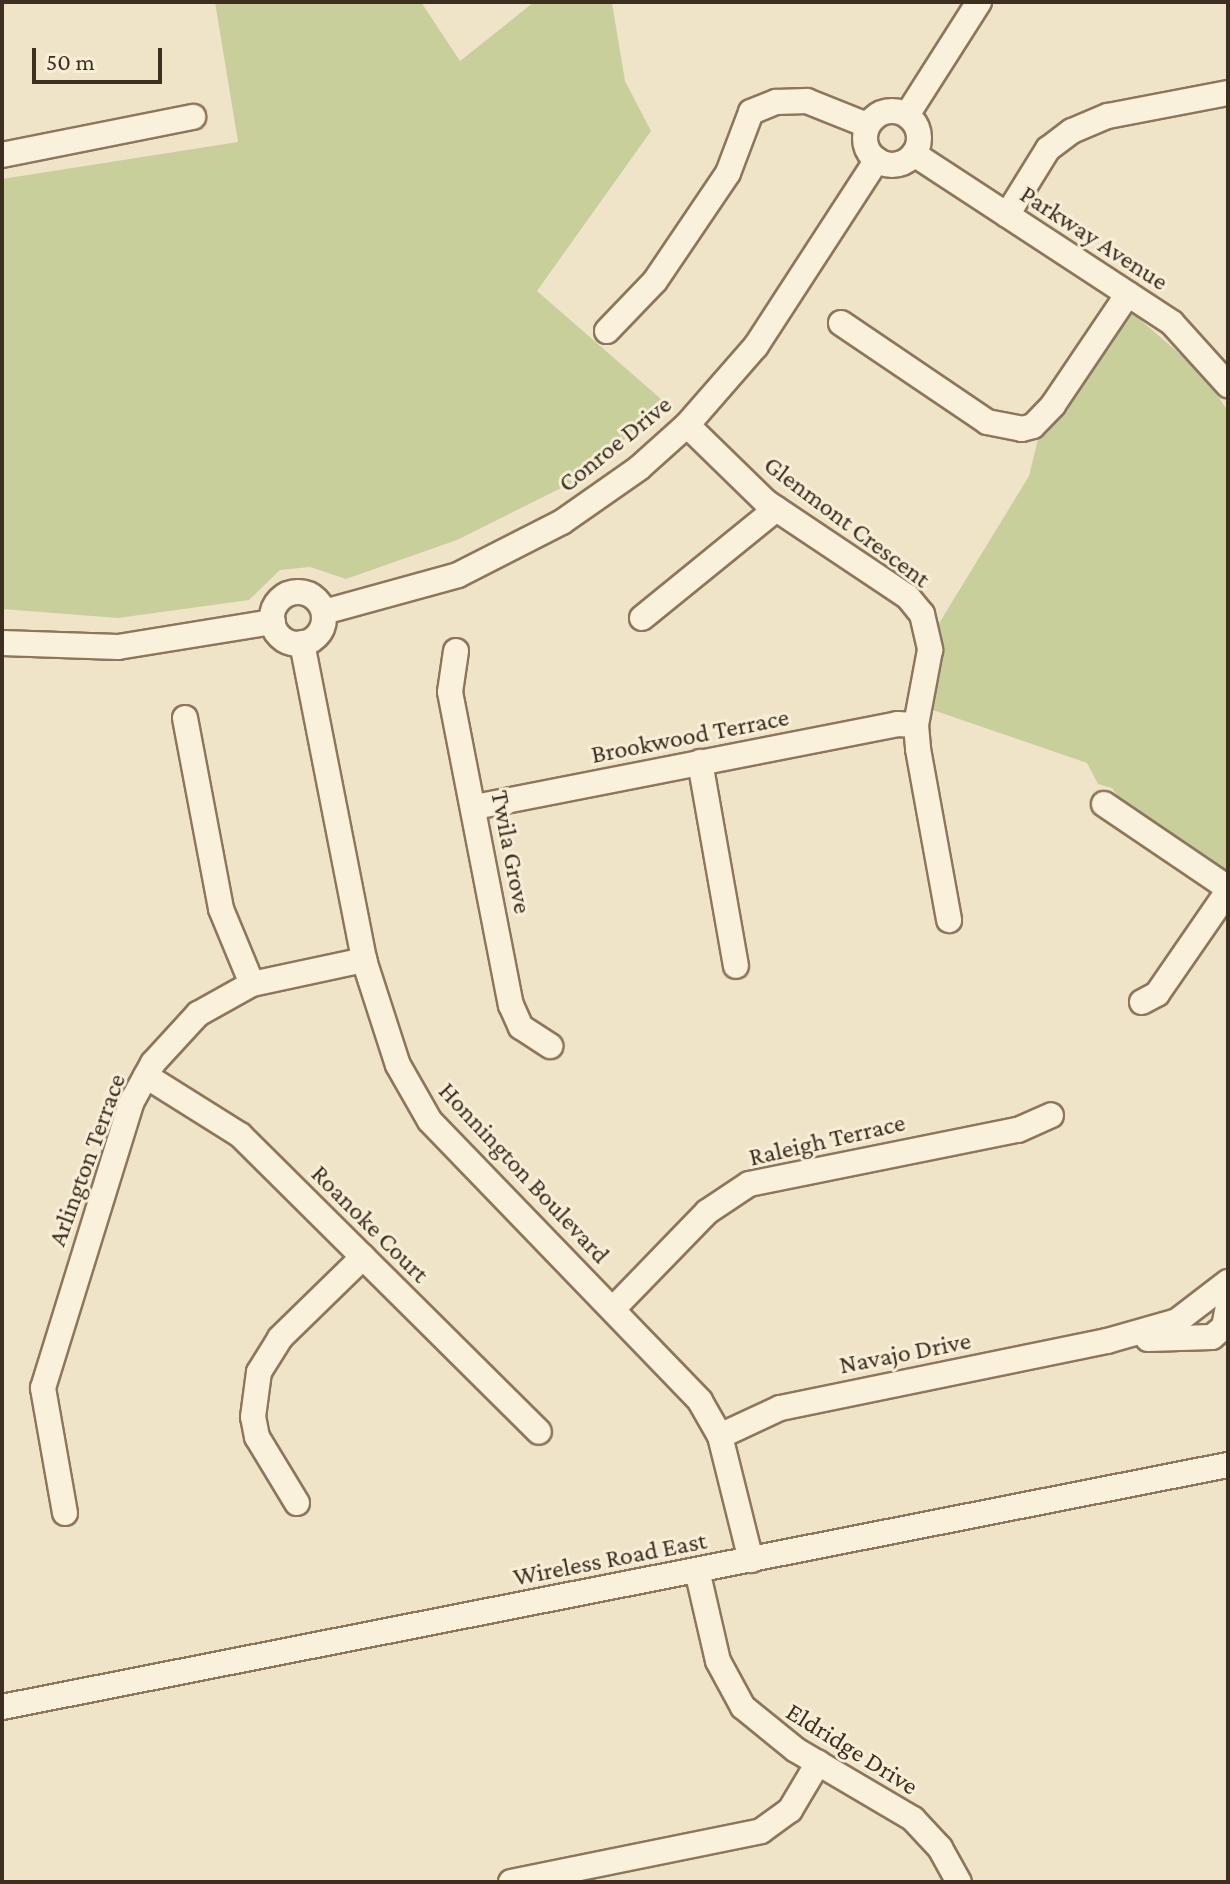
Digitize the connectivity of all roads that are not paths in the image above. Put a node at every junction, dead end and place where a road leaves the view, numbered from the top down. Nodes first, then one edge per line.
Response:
1 (979, 2) edge
2 (1228, 93) edge
3 (907, 115) junction
4 (193, 117) dead end
5 (867, 125) junction
6 (914, 154) junction
7 (2, 155) edge
8 (877, 160) junction
9 (1007, 215) junction
10 (1128, 294) junction
11 (841, 323) dead end
12 (607, 331) dead end
13 (1225, 374) edge
14 (687, 425) junction
15 (776, 509) junction
16 (324, 612) junction
17 (642, 618) dead end
18 (273, 622) junction
19 (2, 643) edge
20 (302, 643) junction
21 (456, 651) dead end
22 (185, 718) dead end
23 (916, 725) junction
24 (700, 762) junction
25 (1104, 804) dead end
26 (475, 807) junction
27 (1228, 890) edge
28 (949, 920) dead end
29 (364, 960) junction
30 (736, 966) dead end
31 (252, 984) junction
32 (1142, 1002) dead end
33 (550, 1046) dead end
34 (146, 1076) junction
35 (1051, 1115) dead end
36 (363, 1257) junction
37 (1228, 1282) edge
38 (1228, 1306) edge
39 (613, 1309) junction
40 (1107, 1341) junction
41 (539, 1432) dead end
42 (720, 1436) junction
43 (1228, 1465) edge
44 (297, 1503) dead end
45 (65, 1513) dead end
46 (751, 1560) junction
47 (697, 1570) junction
48 (2, 1707) edge
49 (818, 1763) junction
50 (511, 1882) edge
51 (959, 1882) edge

1 - 3 street
2 - 9 street
3 - 5 street
3 - 6 street
4 - 7 street
5 - 8 street
5 - 12 street
6 - 8 street
6 - 9 street, Parkway Avenue
8 - 14 street, Conroe Drive
9 - 10 street, Parkway Avenue
10 - 11 street
10 - 13 street, Parkway Avenue
14 - 15 street, Glenmont Crescent
14 - 16 street, Conroe Drive
15 - 17 street
15 - 23 street, Glenmont Crescent
16 - 18 street
16 - 20 street
18 - 19 street
18 - 20 street
20 - 29 street, Honnington Boulevard
21 - 26 street, Twila Grove
22 - 31 street
23 - 24 street, Brookwood Terrace
23 - 28 street, Glenmont Crescent
24 - 26 street, Brookwood Terrace
24 - 30 street
25 - 27 street
26 - 33 street, Twila Grove
27 - 32 street
29 - 31 street, Arlington Terrace
29 - 39 street, Honnington Boulevard
31 - 34 street, Arlington Terrace
34 - 36 street, Roanoke Court
34 - 45 street, Arlington Terrace
35 - 39 street, Raleigh Terrace
36 - 41 street, Roanoke Court
36 - 44 street
37 - 40 street, Navajo Drive
38 - 40 street, Navajo Drive
39 - 42 street, Honnington Boulevard
40 - 42 street, Navajo Drive
42 - 46 street, Honnington Boulevard
43 - 46 street, Wireless Road East
46 - 47 street, Wireless Road East
47 - 48 street, Wireless Road East
47 - 49 street, Eldridge Drive
49 - 50 street
49 - 51 street, Eldridge Drive

